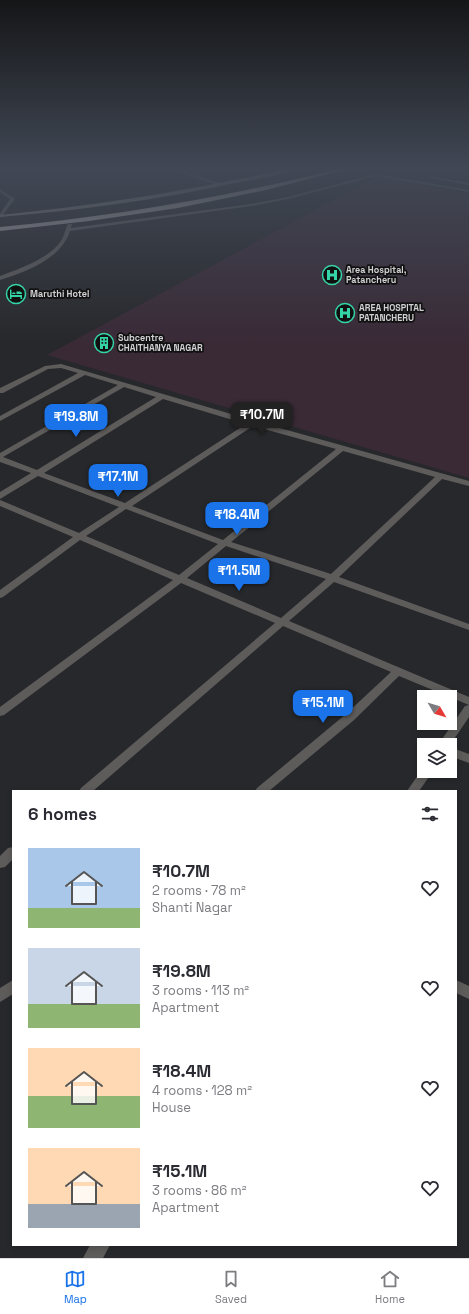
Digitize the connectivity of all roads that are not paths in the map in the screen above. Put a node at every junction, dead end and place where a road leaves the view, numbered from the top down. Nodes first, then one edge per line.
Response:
1 (39, 226) edge
2 (70, 226) edge
3 (100, 226) edge
4 (1, 230) edge
5 (67, 230) junction
6 (0, 278) edge
7 (84, 373) junction
8 (123, 384) junction
9 (0, 391) edge
10 (162, 396) junction
11 (0, 419) edge
12 (252, 423) junction
13 (342, 448) junction
14 (0, 458) edge
15 (37, 473) junction
16 (441, 476) junction
17 (469, 484) edge
18 (0, 496) edge
19 (0, 502) edge
20 (125, 506) junction
21 (80, 536) junction
22 (224, 543) junction
23 (333, 578) junction
24 (180, 579) junction
25 (0, 595) edge
26 (282, 622) junction
27 (469, 627) edge
28 (398, 671) junction
29 (469, 701) edge
30 (469, 709) edge
31 (0, 712) edge
32 (449, 738) edge
33 (457, 754) edge
34 (469, 759) edge
35 (422, 778) edge
36 (86, 790) edge
37 (262, 790) edge
38 (414, 790) edge
39 (12, 853) edge
40 (0, 863) edge
41 (12, 987) edge
42 (457, 987) edge
43 (469, 993) edge
44 (0, 996) edge
45 (100, 1246) edge
46 (92, 1258) edge

1 - 4 highway
2 - 5 street
3 - 5 street
5 - 6 street
7 - 8 street
7 - 9 street
7 - 11 street
8 - 10 street
8 - 14 street
10 - 12 street
10 - 15 street
12 - 13 street
12 - 20 street
13 - 16 street
13 - 22 street
14 - 15 street
15 - 18 street
15 - 20 street
16 - 17 street
16 - 23 street
19 - 21 street
20 - 21 street
20 - 22 street
21 - 24 street
21 - 25 street
22 - 23 street
22 - 24 street
23 - 26 street
23 - 27 street
24 - 26 street
24 - 31 street
26 - 28 street
26 - 36 street
28 - 29 street
28 - 37 street
30 - 32 street
33 - 34 street
35 - 38 street
39 - 40 street
41 - 44 street
42 - 43 street
45 - 46 street

